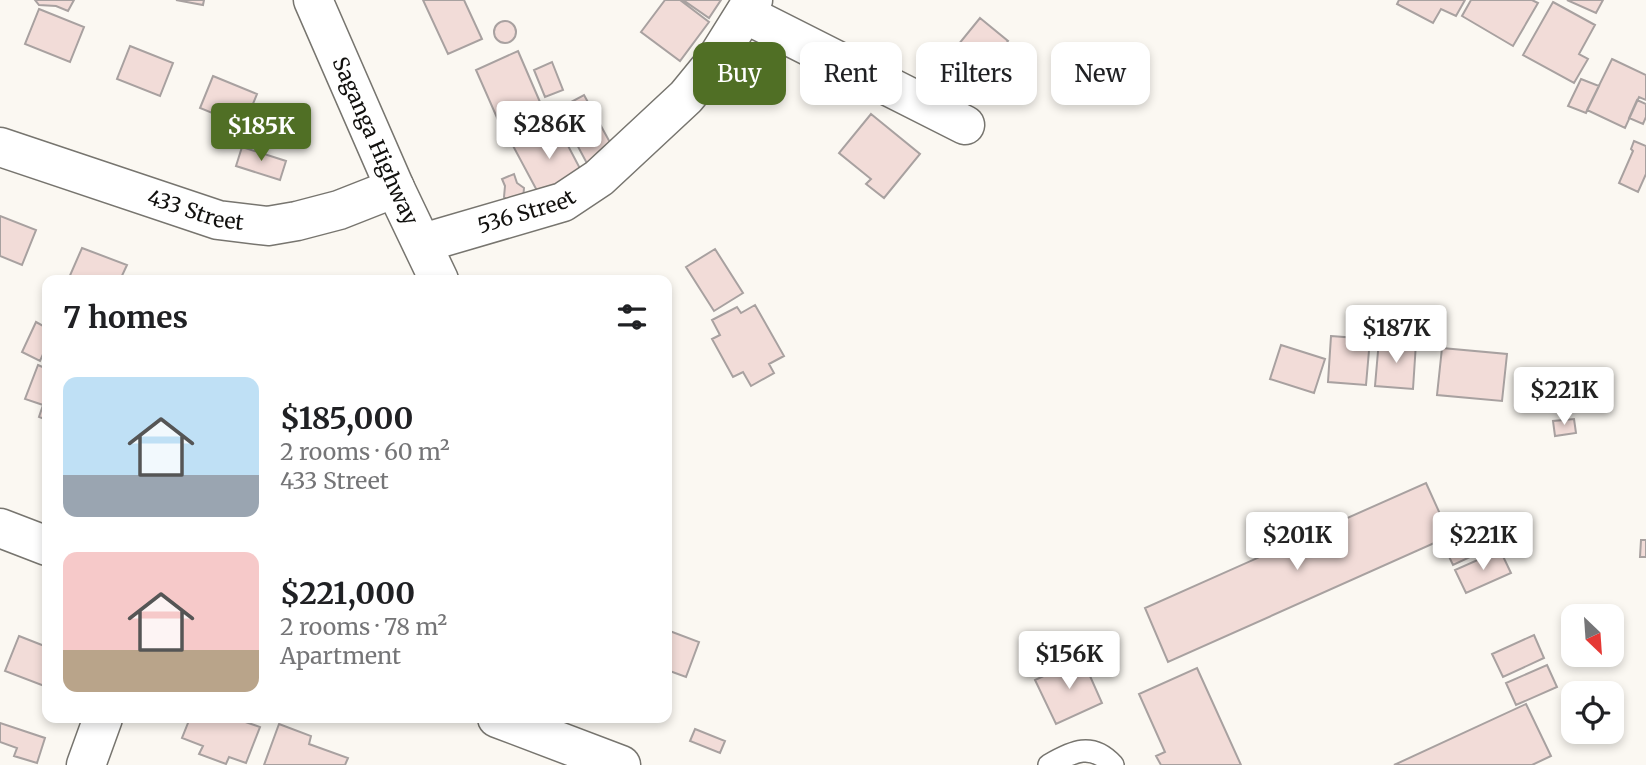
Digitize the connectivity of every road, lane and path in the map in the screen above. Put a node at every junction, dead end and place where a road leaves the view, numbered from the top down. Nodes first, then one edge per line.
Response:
1 (313, 0) edge
2 (749, 7) edge
3 (965, 125) dead end
4 (0, 147) edge
5 (396, 188) junction
6 (423, 243) junction
7 (437, 275) edge
8 (0, 528) edge
9 (42, 544) edge
10 (101, 723) edge
11 (514, 723) edge
12 (86, 765) edge
13 (621, 765) edge
14 (1049, 765) edge
15 (1113, 765) edge

1 - 5 street, Saganga Highway
2 - 3 street
2 - 6 street, 536 Street
4 - 5 street, 433 Street
5 - 6 street, Saganga Highway
6 - 7 street, Saganga Highway
8 - 9 street
10 - 12 street
11 - 13 street
14 - 15 lane

